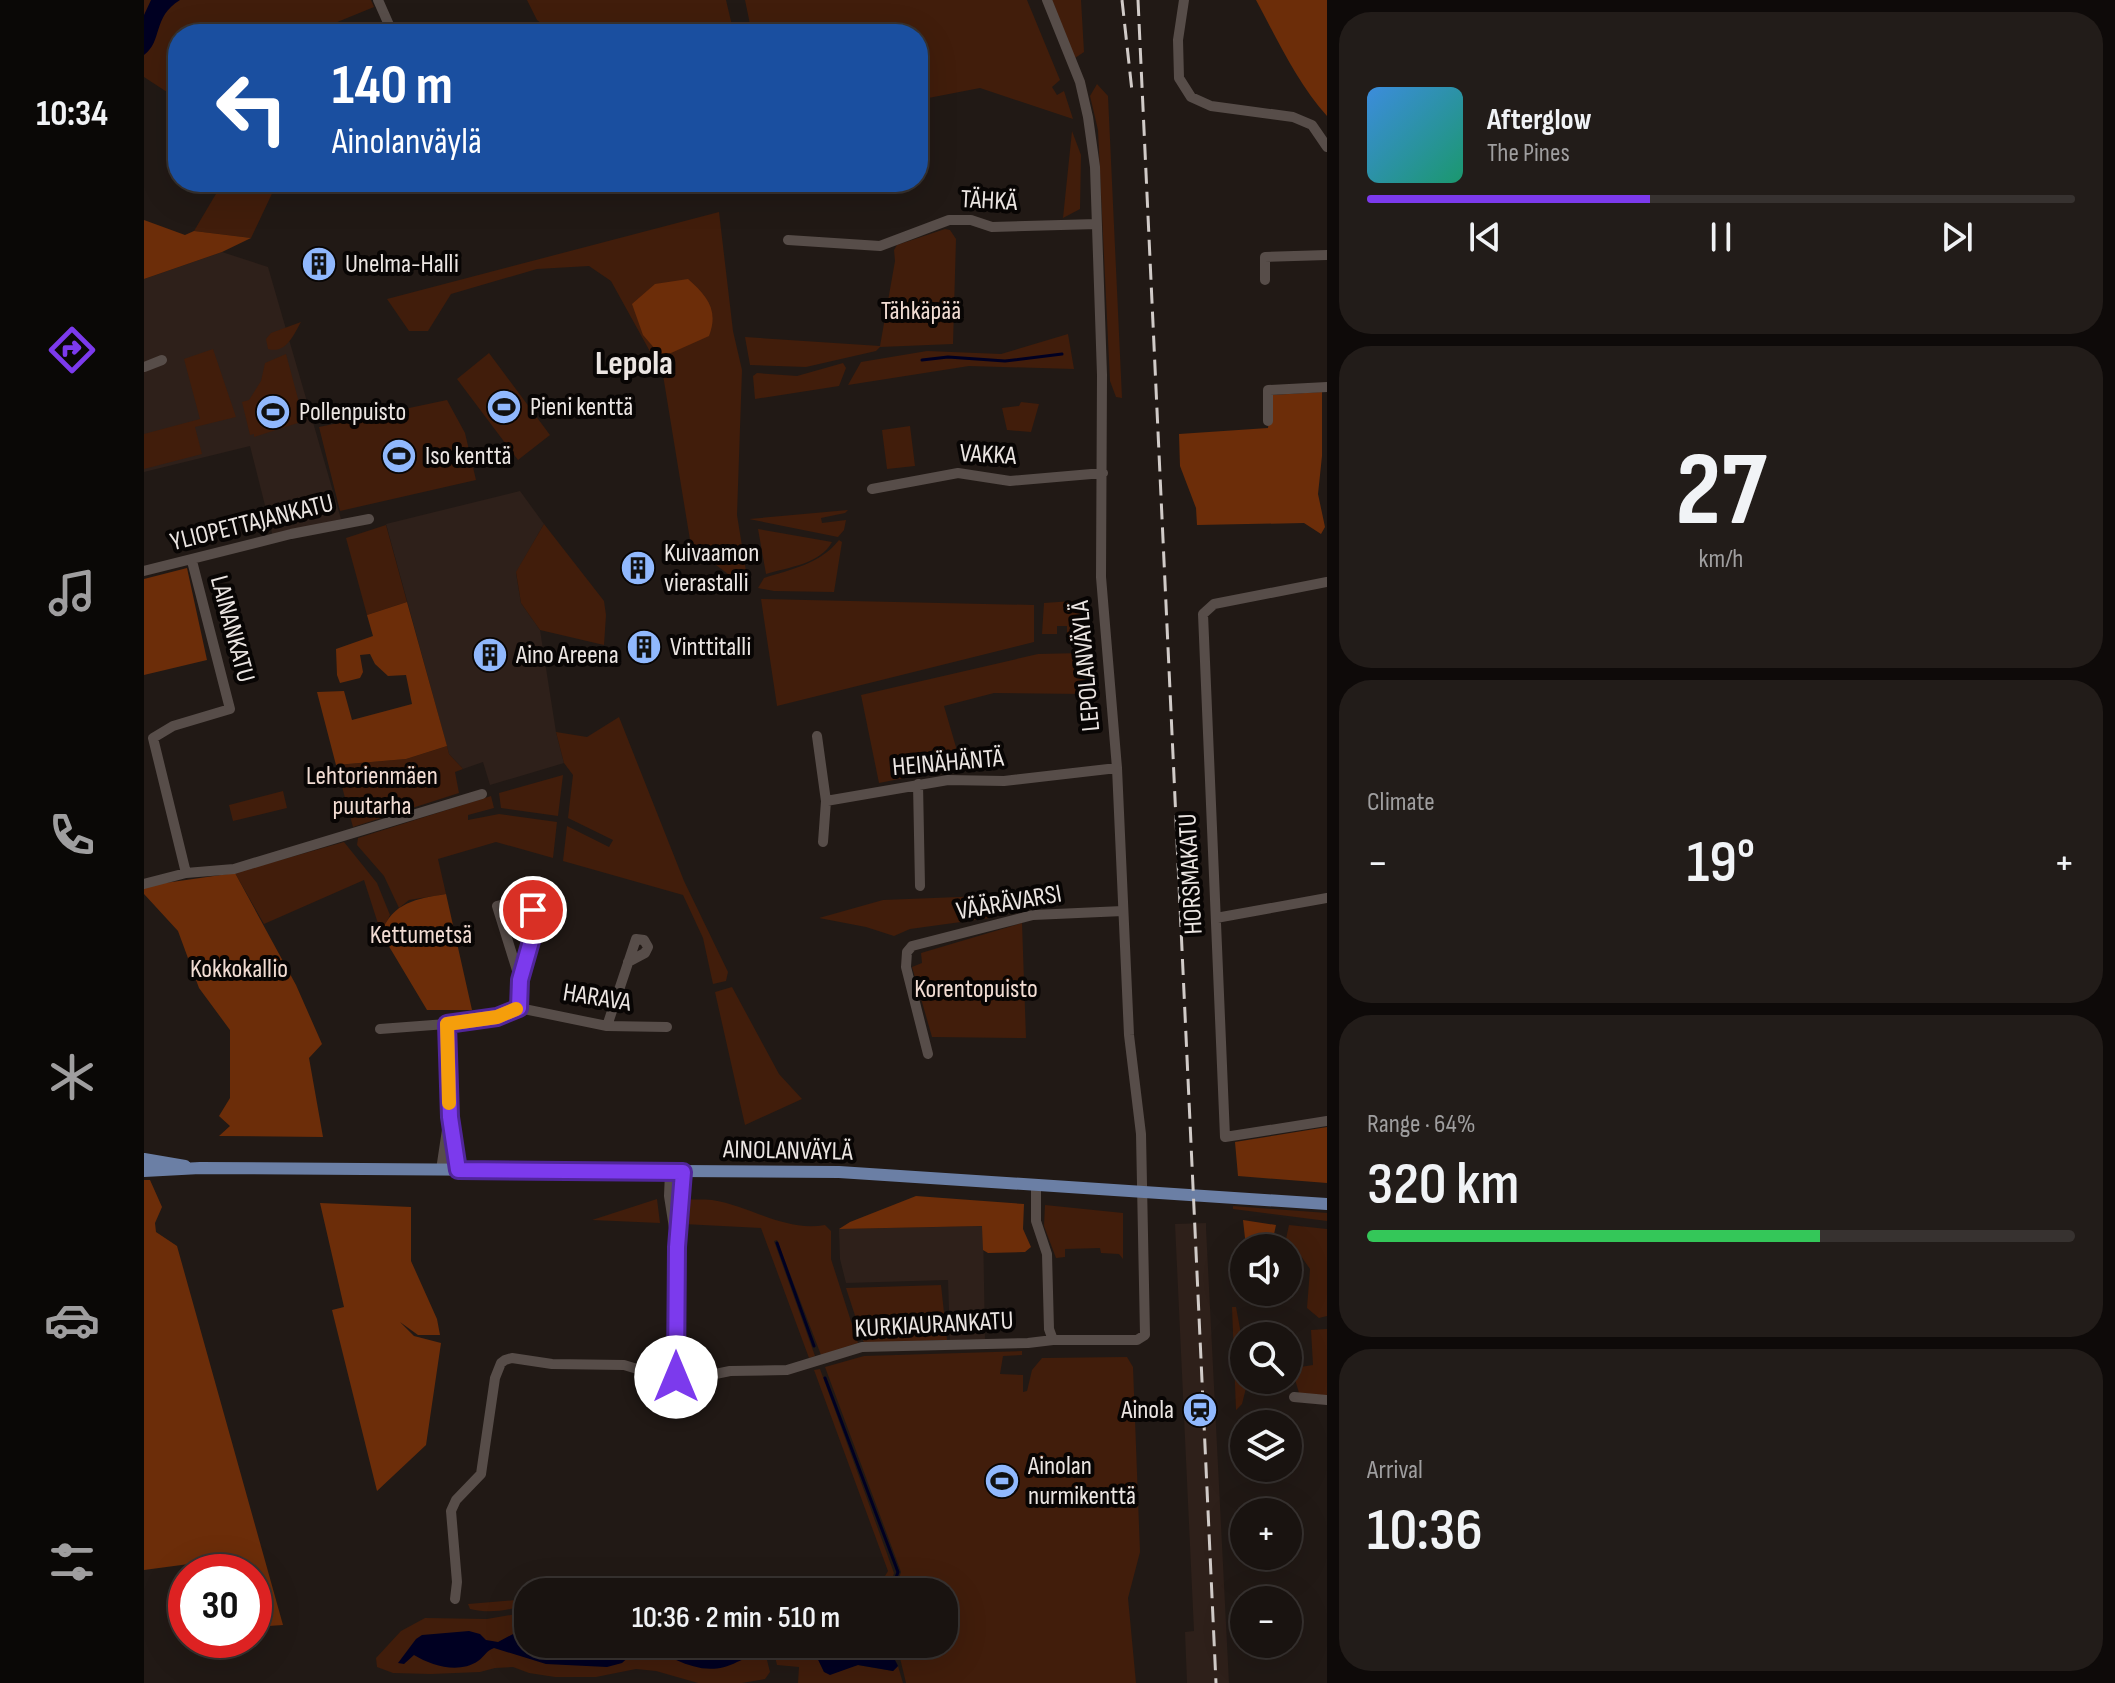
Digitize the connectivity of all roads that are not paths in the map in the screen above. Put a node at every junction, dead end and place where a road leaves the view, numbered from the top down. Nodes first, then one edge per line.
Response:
1 (378, 0) edge
2 (1047, 0) edge
3 (1184, 0) edge
4 (389, 24) edge
5 (1327, 147) edge
6 (1097, 224) junction
7 (788, 240) dead end
8 (1327, 255) edge
9 (1265, 280) dead end
10 (162, 360) dead end
11 (144, 367) edge
12 (1327, 387) edge
13 (1268, 421) dead end
14 (1103, 473) junction
15 (872, 489) dead end
16 (369, 519) dead end
17 (192, 561) junction
18 (145, 571) edge
19 (1327, 582) edge
20 (817, 736) dead end
21 (1117, 768) junction
22 (918, 784) junction
23 (482, 794) dead end
24 (826, 801) junction
25 (823, 842) dead end
26 (186, 873) junction
27 (144, 884) edge
28 (920, 886) dead end
29 (1327, 898) edge
30 (1123, 911) junction
31 (1216, 918) junction
32 (628, 962) dead end
33 (520, 980) junction
34 (519, 1008) junction
35 (447, 1024) junction
36 (607, 1026) junction
37 (667, 1027) dead end
38 (380, 1029) dead end
39 (928, 1054) dead end
40 (450, 1117) junction
41 (1327, 1121) edge
42 (144, 1159) edge
43 (200, 1168) junction
44 (441, 1170) junction
45 (458, 1170) junction
46 (144, 1171) edge
47 (677, 1172) junction
48 (1036, 1185) junction
49 (1327, 1204) edge
50 (1145, 1335) joint
51 (1053, 1340) junction
52 (676, 1377) junction
53 (1294, 1397) dead end
54 (1327, 1400) edge
55 (455, 1599) dead end

1 - 4 street
2 - 6 street, LEPOLANVÄYLÄ
3 - 5 street
6 - 7 street, TÄHKÄ
6 - 14 street, LEPOLANVÄYLÄ
8 - 9 street
10 - 11 street
12 - 13 street
14 - 15 street, VAKKA
14 - 21 street, LEPOLANVÄYLÄ
16 - 17 street, YLIOPETTAJANKATU
17 - 18 street, YLIOPETTAJANKATU
17 - 26 street, LAINANKATU
19 - 31 street, HORSMAKATU
20 - 24 street
21 - 22 street, HEINÄHÄNTÄ
21 - 30 street, LEPOLANVÄYLÄ
22 - 24 street, HEINÄHÄNTÄ
22 - 28 street
23 - 26 street
24 - 25 street
26 - 27 street
29 - 31 street
30 - 39 street, VÄÄRÄVARSI
30 - 50 street, LEPOLANVÄYLÄ
31 - 41 street, HORSMAKATU
32 - 36 street
33 - 33 street
33 - 34 street
34 - 35 street, HARAVA
34 - 36 street, HARAVA
35 - 38 street, HARAVA
35 - 40 street
36 - 37 street, HARAVA
40 - 44 street
40 - 45 street
42 - 43 main road, AINOLANVÄYLÄ
43 - 44 main road, AINOLANVÄYLÄ
43 - 46 main road, AINOLANVÄYLÄ
44 - 45 main road, AINOLANVÄYLÄ
45 - 47 main road, AINOLANVÄYLÄ
47 - 48 main road, AINOLANVÄYLÄ
47 - 52 street
48 - 49 main road, AINOLANVÄYLÄ
48 - 51 street
50 - 51 street, KURKIAURANKATU
51 - 52 street, KURKIAURANKATU
52 - 55 street, KURKIAURANKATU
53 - 54 street

